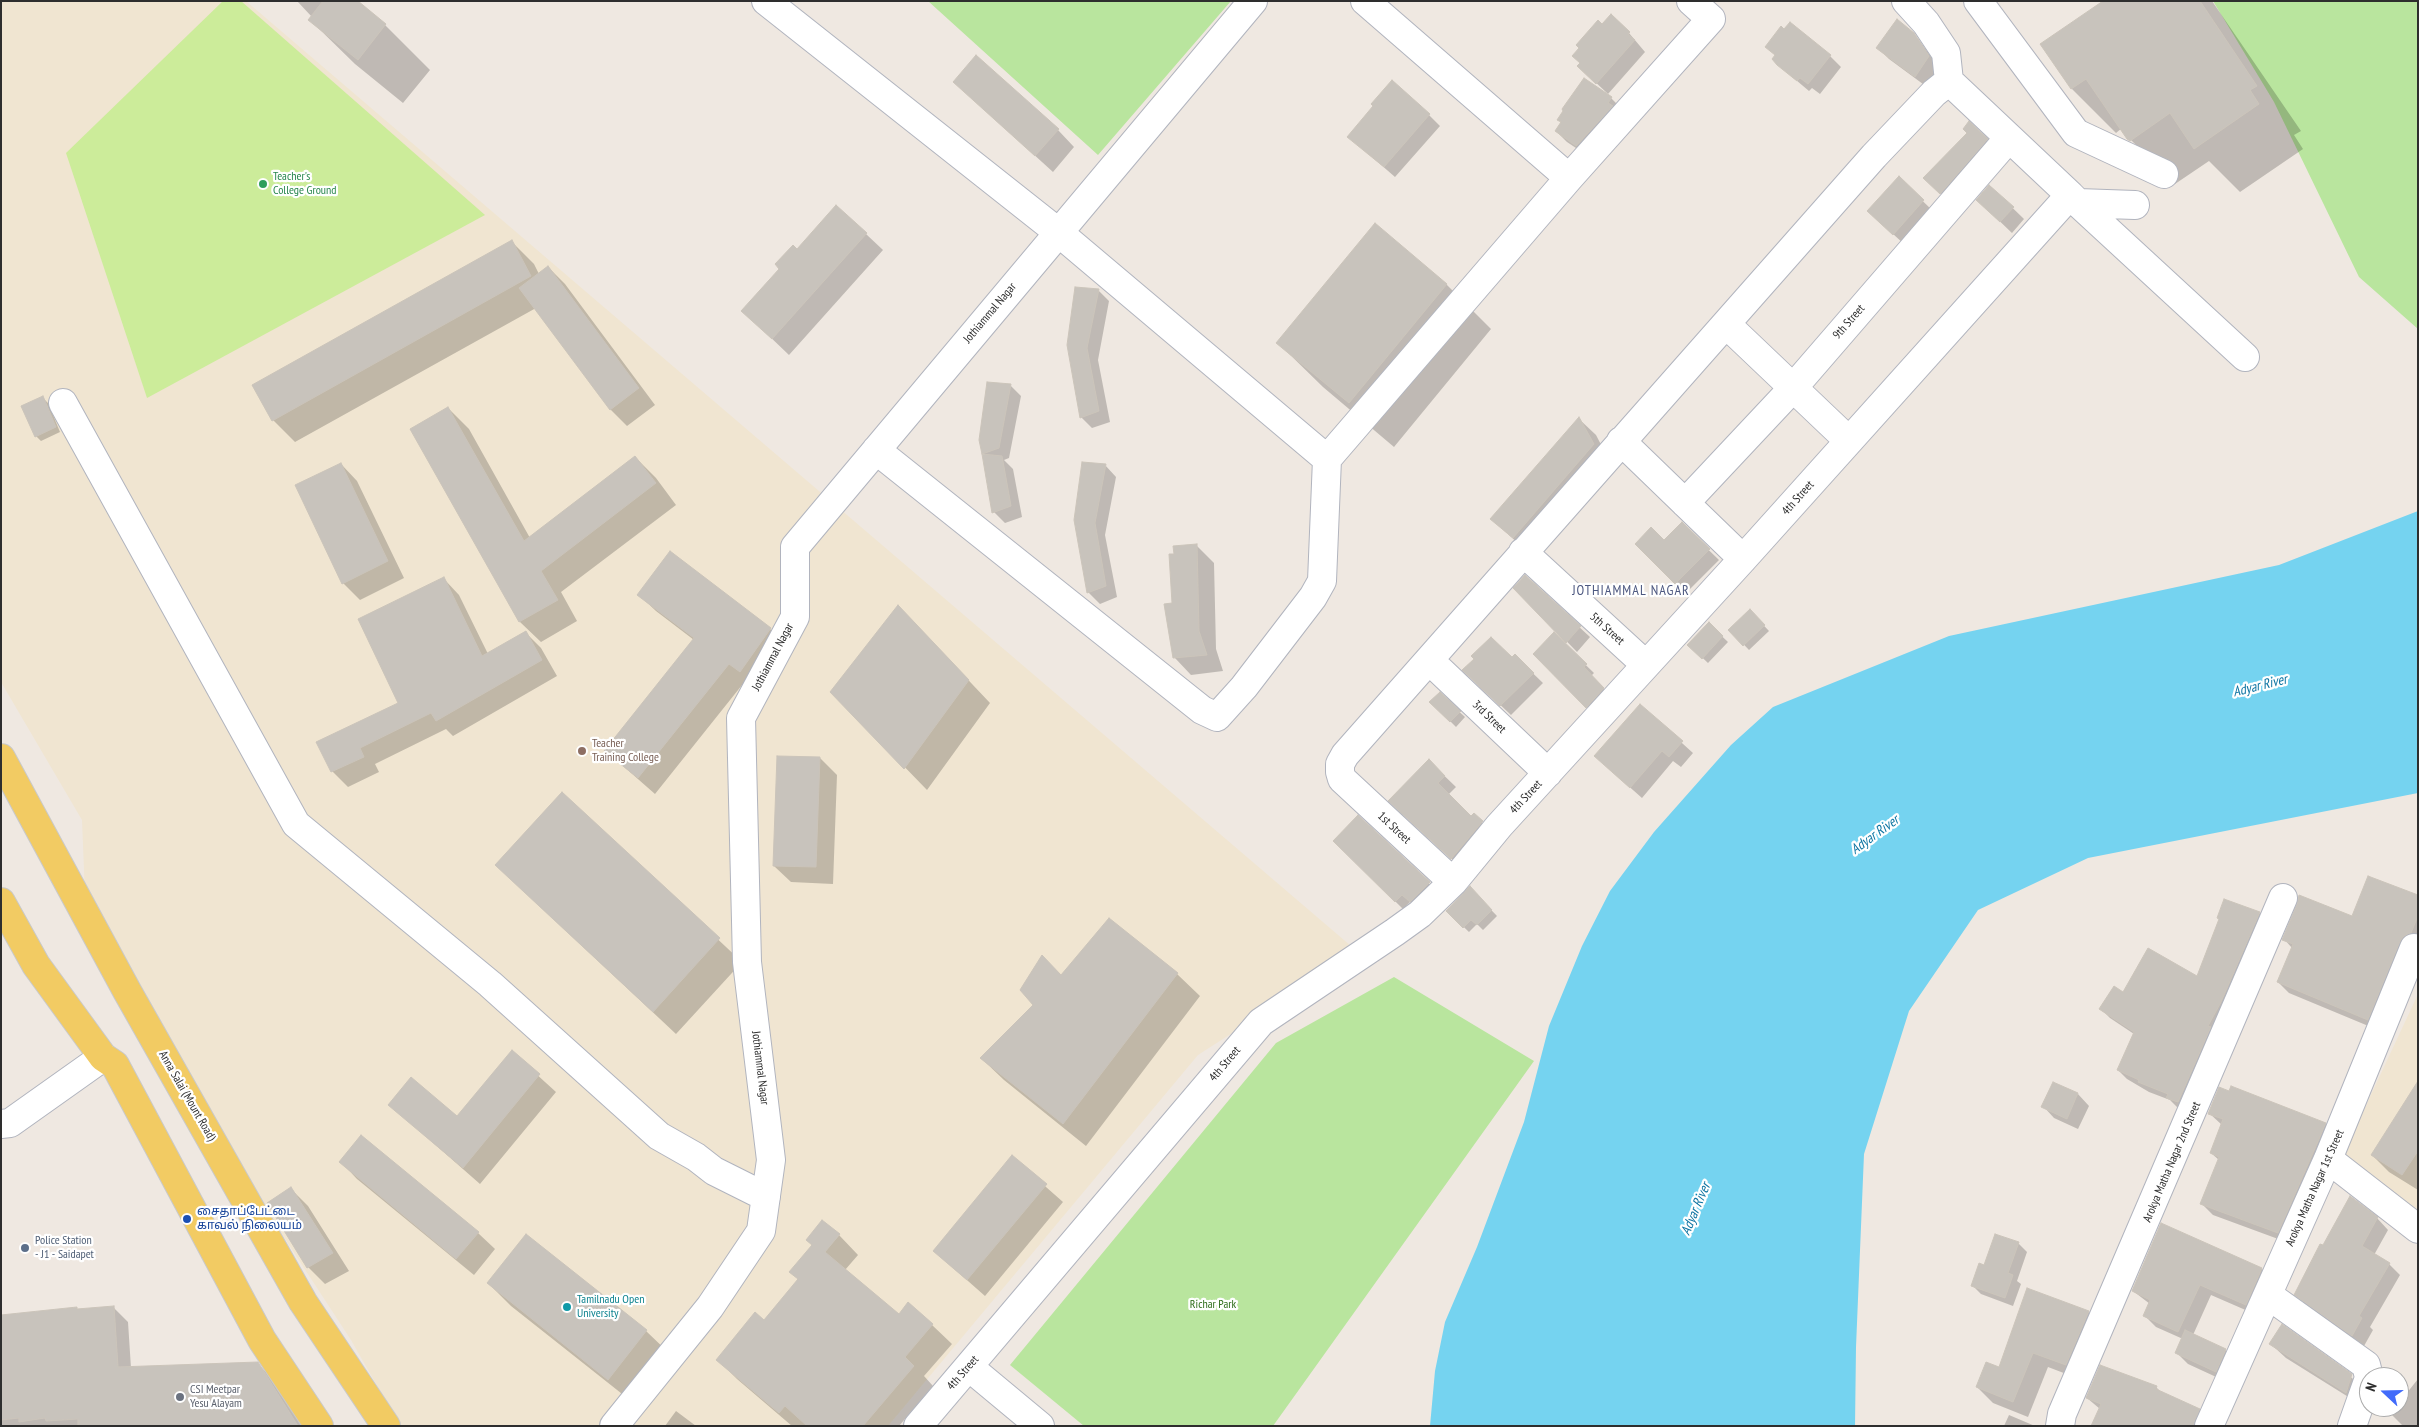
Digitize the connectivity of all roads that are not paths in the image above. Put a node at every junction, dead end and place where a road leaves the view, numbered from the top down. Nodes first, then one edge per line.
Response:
1 (766, 1) edge
2 (1253, 1) edge
3 (1364, 1) edge
4 (1691, 1) edge
5 (1906, 1) edge
6 (1978, 1) edge
7 (1949, 81) junction
8 (2009, 138) junction
9 (2164, 174) dead end
10 (1569, 178) junction
11 (2074, 199) junction
12 (2134, 205) dead end
13 (1058, 232) junction
14 (1726, 324) junction
15 (2245, 357) dead end
16 (1792, 389) junction
17 (63, 403) dead end
18 (1849, 441) junction
19 (1621, 442) junction
20 (876, 450) junction
21 (1327, 459) junction
22 (1685, 503) junction
23 (1523, 552) junction
24 (1743, 559) junction
25 (1429, 660) junction
26 (1646, 665) junction
27 (1, 758) edge
28 (1548, 773) junction
29 (1453, 882) junction
30 (2283, 898) dead end
31 (1, 902) edge
32 (2414, 948) dead end
33 (103, 1057) junction
34 (1, 1124) edge
35 (2328, 1159) junction
36 (766, 1197) junction
37 (2418, 1229) edge
38 (2268, 1295) junction
39 (968, 1367) junction
40 (2366, 1367) edge
41 (2359, 1406) edge
42 (319, 1426) edge
43 (386, 1426) edge
44 (614, 1426) edge
45 (918, 1426) edge
46 (1040, 1426) edge
47 (2060, 1426) edge
48 (2208, 1426) edge
49 (2352, 1426) edge

1 - 13 street
2 - 13 street, Jothiammal Nagar
3 - 10 street
4 - 10 street
5 - 7 street
6 - 9 street
7 - 8 street
7 - 14 street
8 - 11 street
8 - 16 street, 9th Street
10 - 21 street
11 - 12 street
11 - 15 street
11 - 18 street, 4th Street
13 - 20 street, Jothiammal Nagar
13 - 21 street
14 - 16 street
14 - 19 street
16 - 18 street
16 - 22 street, 9th Street
17 - 36 street
18 - 24 street, 4th Street
19 - 22 street
19 - 23 street
20 - 21 street
20 - 36 street, Jothiammal Nagar
22 - 24 street
23 - 25 street
23 - 26 street, 5th Street
24 - 26 street, 4th Street
25 - 28 street, 3rd Street
25 - 29 street, 1st Street
26 - 28 street, 4th Street
27 - 43 main road, Anna Salai (Mount Road)
28 - 29 street, 4th Street
29 - 39 street, 4th Street
30 - 47 street, Arokya Matha Nagar 2nd Street
31 - 33 main road
32 - 35 street, Arokya Matha Nagar 1st Street
33 - 34 street
33 - 42 main road
35 - 37 street
35 - 38 street, Arokya Matha Nagar 1st Street
36 - 44 street, Jothiammal Nagar
38 - 40 street
38 - 48 street, Arokya Matha Nagar 1st Street
39 - 45 street, 4th Street
39 - 46 street
41 - 49 street

